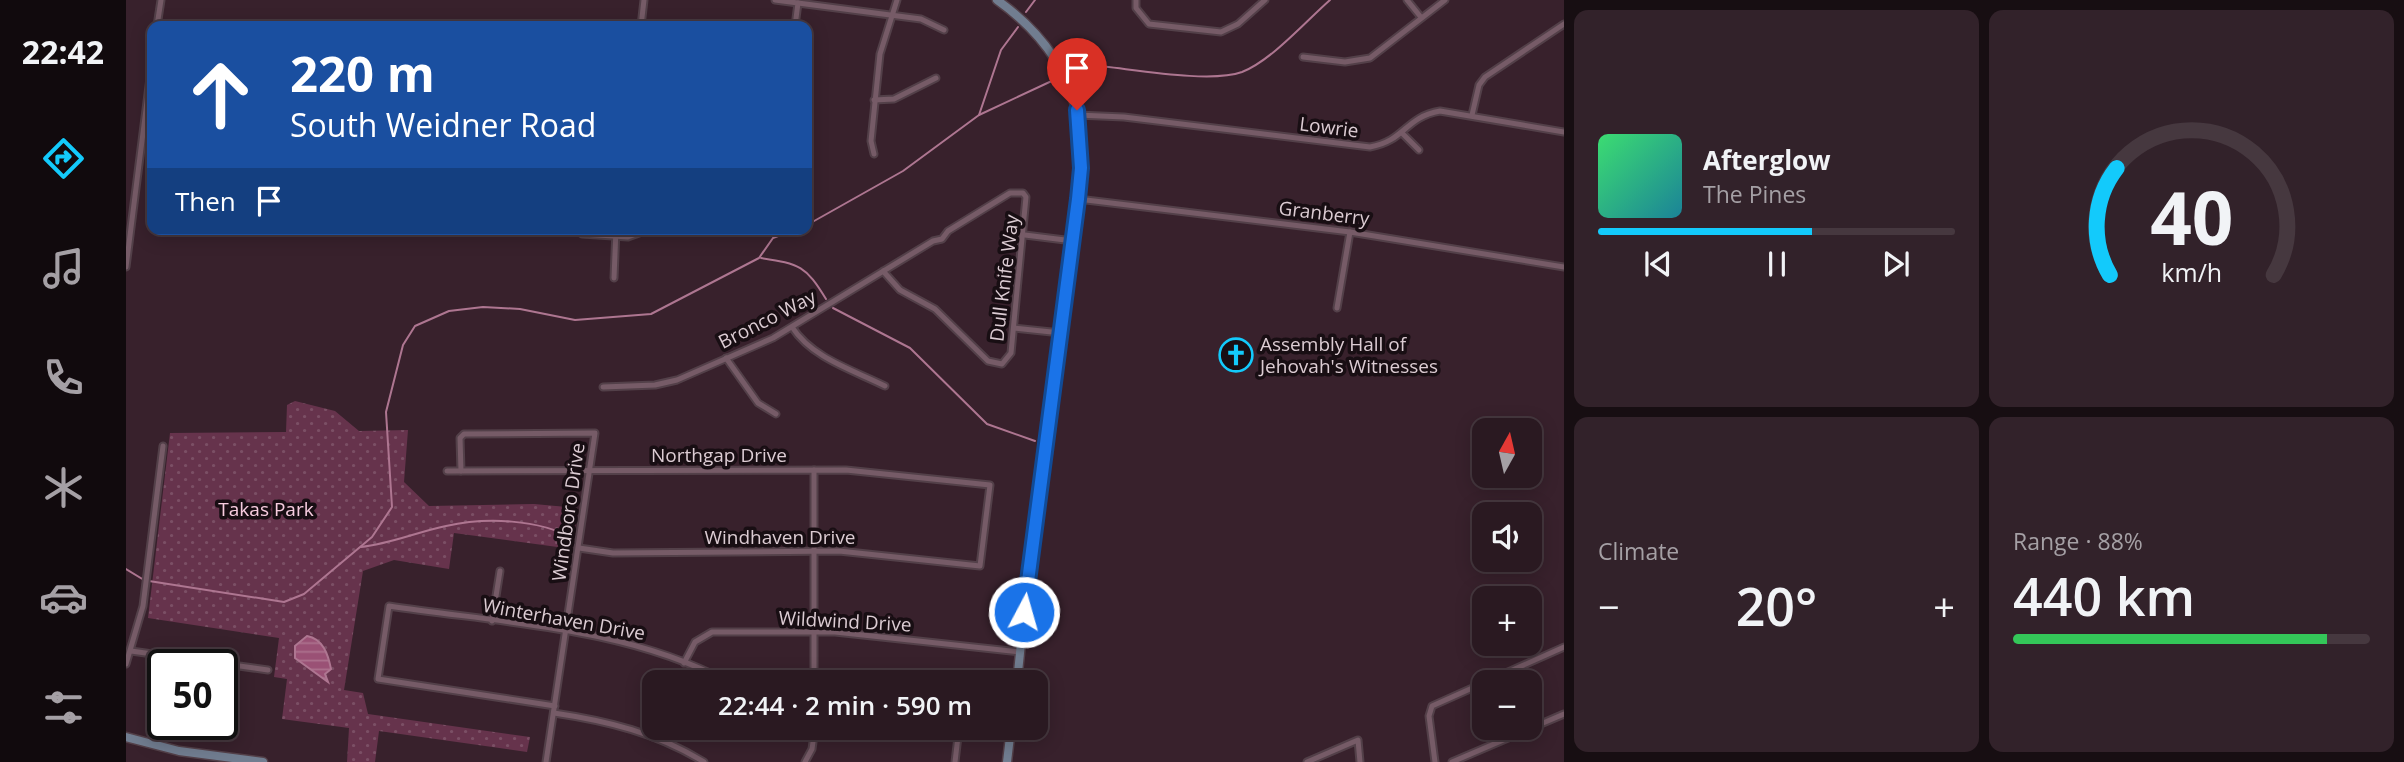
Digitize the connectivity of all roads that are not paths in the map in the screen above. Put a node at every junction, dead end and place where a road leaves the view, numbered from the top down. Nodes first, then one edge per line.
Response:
1 (161, 0) edge
2 (644, 0) edge
3 (775, 0) edge
4 (897, 0) edge
5 (997, 0) edge
6 (1136, 0) edge
7 (1265, 0) edge
8 (1408, 0) edge
9 (1445, 0) edge
10 (798, 3) junction
11 (895, 15) junction
12 (1420, 16) junction
13 (158, 21) edge
14 (641, 21) edge
15 (796, 21) edge
16 (1564, 24) edge
17 (944, 30) dead end
18 (1303, 57) dead end
19 (936, 78) dead end
20 (874, 100) junction
21 (147, 101) edge
22 (1077, 115) junction
23 (1472, 116) junction
24 (1564, 132) edge
25 (1402, 133) junction
26 (1419, 150) dead end
27 (874, 154) dead end
28 (1023, 193) joint
29 (1078, 199) junction
30 (1350, 232) junction
31 (593, 235) edge
32 (634, 235) edge
33 (1025, 235) junction
34 (615, 237) junction
35 (1073, 241) junction
36 (126, 267) edge
37 (1564, 267) edge
38 (883, 271) junction
39 (614, 278) dead end
40 (1338, 307) dead end
41 (792, 327) junction
42 (1014, 328) junction
43 (1061, 333) junction
44 (726, 358) junction
45 (885, 386) dead end
46 (603, 387) dead end
47 (776, 414) dead end
48 (163, 446) dead end
49 (590, 470) junction
50 (814, 470) junction
51 (447, 471) dead end
52 (461, 471) junction
53 (579, 548) junction
54 (813, 551) junction
55 (980, 566) joint
56 (500, 572) dead end
57 (492, 621) junction
58 (814, 631) junction
59 (566, 632) junction
60 (1564, 647) edge
61 (131, 651) junction
62 (1020, 652) junction
63 (684, 663) junction
64 (126, 664) edge
65 (268, 670) dead end
66 (700, 670) edge
67 (814, 670) edge
68 (1018, 670) edge
69 (554, 710) junction
70 (1564, 714) edge
71 (126, 737) edge
72 (813, 740) edge
73 (959, 740) edge
74 (1010, 740) edge
75 (262, 762) edge
76 (546, 762) edge
77 (704, 762) edge
78 (805, 762) edge
79 (956, 762) edge
80 (1007, 762) edge
81 (1307, 762) edge
82 (1360, 762) edge
83 (1435, 762) edge
84 (1452, 762) edge

1 - 13 street
2 - 14 street
3 - 10 street
4 - 11 street
5 - 22 main road
6 - 7 street
8 - 12 street
9 - 12 street
10 - 11 street
10 - 15 street
11 - 17 street
11 - 20 street
12 - 18 street
16 - 23 street
19 - 20 street
20 - 27 street
21 - 36 street
22 - 25 street, Lowrie
22 - 29 main road
23 - 24 street, Lowrie
23 - 25 street, Lowrie
25 - 26 street
28 - 33 street, Dull Knife Way
28 - 38 street, Bronco Way
29 - 30 street, Granberry
29 - 35 main road
30 - 37 street, Granberry
30 - 40 street
31 - 34 street
32 - 34 street
33 - 35 street
33 - 42 street, Dull Knife Way
34 - 39 street
35 - 43 main road
38 - 41 street, Bronco Way
38 - 42 street, Dull Knife Way
41 - 44 street, Bronco Way
41 - 45 street
42 - 43 street
43 - 62 main road
44 - 46 street, Bronco Way
44 - 47 street
48 - 61 street
49 - 50 street, Northgap Drive
49 - 52 street, Northgap Drive
49 - 52 street, Windboro Drive
49 - 53 street, Windboro Drive
50 - 54 street
50 - 55 street, Northgap Drive
51 - 52 street, Northgap Drive
53 - 54 street, Windhaven Drive
53 - 59 street, Windboro Drive
54 - 55 street, Windhaven Drive
54 - 58 street
56 - 57 street
57 - 59 street, Winterhaven Drive
57 - 69 street, Winterhaven Drive
58 - 62 street, Wildwind Drive
58 - 63 street, Wildwind Drive
58 - 67 street
59 - 63 street, Winterhaven Drive
59 - 69 street, Windboro Drive
60 - 83 street
61 - 64 street
61 - 65 street
62 - 68 main road
63 - 66 street, Winterhaven Drive
69 - 76 street, Windboro Drive
69 - 77 street
70 - 84 street
71 - 75 main road
72 - 78 street
73 - 79 street
74 - 80 main road
81 - 82 street

